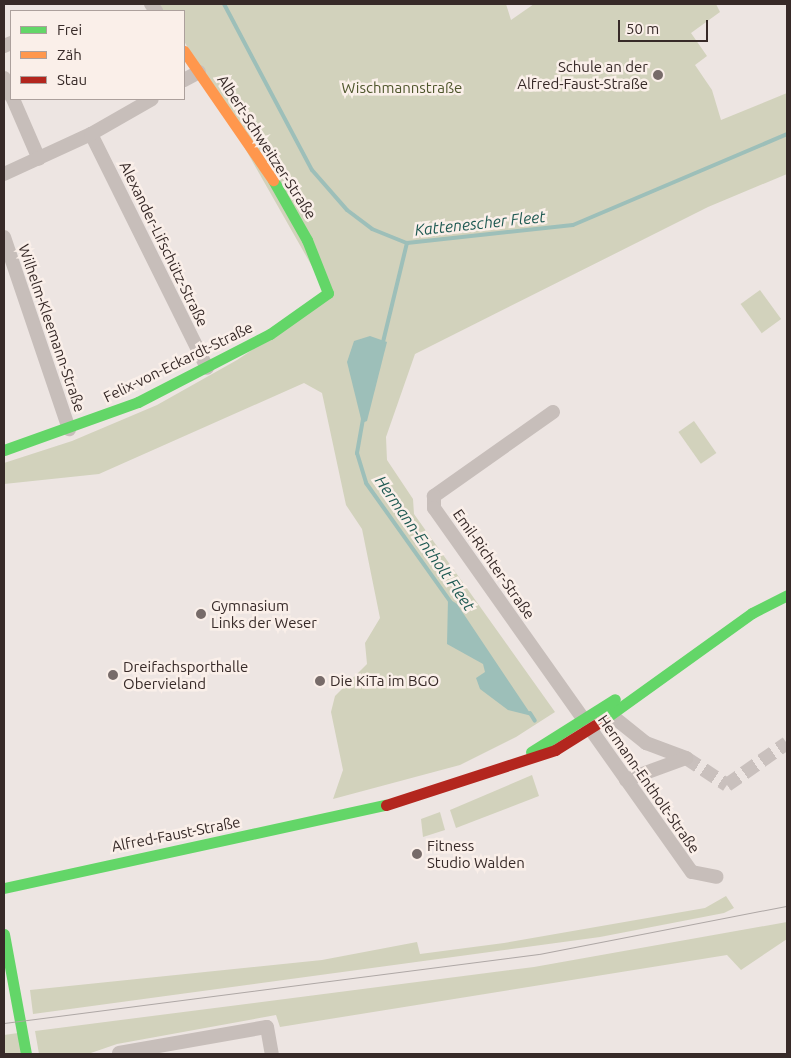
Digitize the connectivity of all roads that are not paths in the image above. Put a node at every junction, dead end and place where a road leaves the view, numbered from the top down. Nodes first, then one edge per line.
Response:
1 (185, 51) edge
2 (199, 72) junction
3 (4, 78) edge
4 (185, 79) edge
5 (10, 92) edge
6 (13, 100) edge
7 (150, 100) edge
8 (91, 134) junction
9 (39, 160) junction
10 (4, 174) edge
11 (4, 237) edge
12 (328, 293) joint
13 (207, 368) junction
14 (552, 412) dead end
15 (69, 429) junction
16 (4, 450) edge
17 (787, 580) edge
18 (787, 595) edge
19 (752, 613) junction
20 (638, 691) junction
21 (611, 715) junction
22 (586, 724) junction
23 (626, 780) junction
24 (49, 875) junction
25 (4, 876) edge
26 (717, 877) dead end
27 (4, 888) edge
28 (4, 934) edge
29 (119, 1053) dead end
30 (26, 1054) edge
31 (272, 1054) edge

1 - 2 street, Albert-Schweitzer-Straße
2 - 4 street
2 - 12 street, Albert-Schweitzer-Straße
3 - 5 street
6 - 9 street
7 - 8 street
8 - 9 street
8 - 13 street, Alexander-Lifschütz-Straße
9 - 10 street
11 - 15 street, Wilhelm-Kleemann-Straße
12 - 13 street, Felix-von-Eckardt-Straße
13 - 15 street, Felix-von-Eckardt-Straße
14 - 22 street, Emil-Richter-Straße
15 - 16 street, Felix-von-Eckardt-Straße
17 - 19 street, Alfred-Faust-Straße
18 - 19 street, Alfred-Faust-Straße
19 - 20 street, Alfred-Faust-Straße
20 - 21 street, Alfred-Faust-Straße
20 - 22 street, Alfred-Faust-Straße
21 - 22 street, Alfred-Faust-Straße
21 - 23 street
22 - 23 street, Hermann-Entholt-Straße
22 - 24 street, Alfred-Faust-Straße
23 - 26 street, Hermann-Entholt-Straße
24 - 25 street, Alfred-Faust-Straße
24 - 27 street, Alfred-Faust-Straße
28 - 30 street
29 - 31 street

